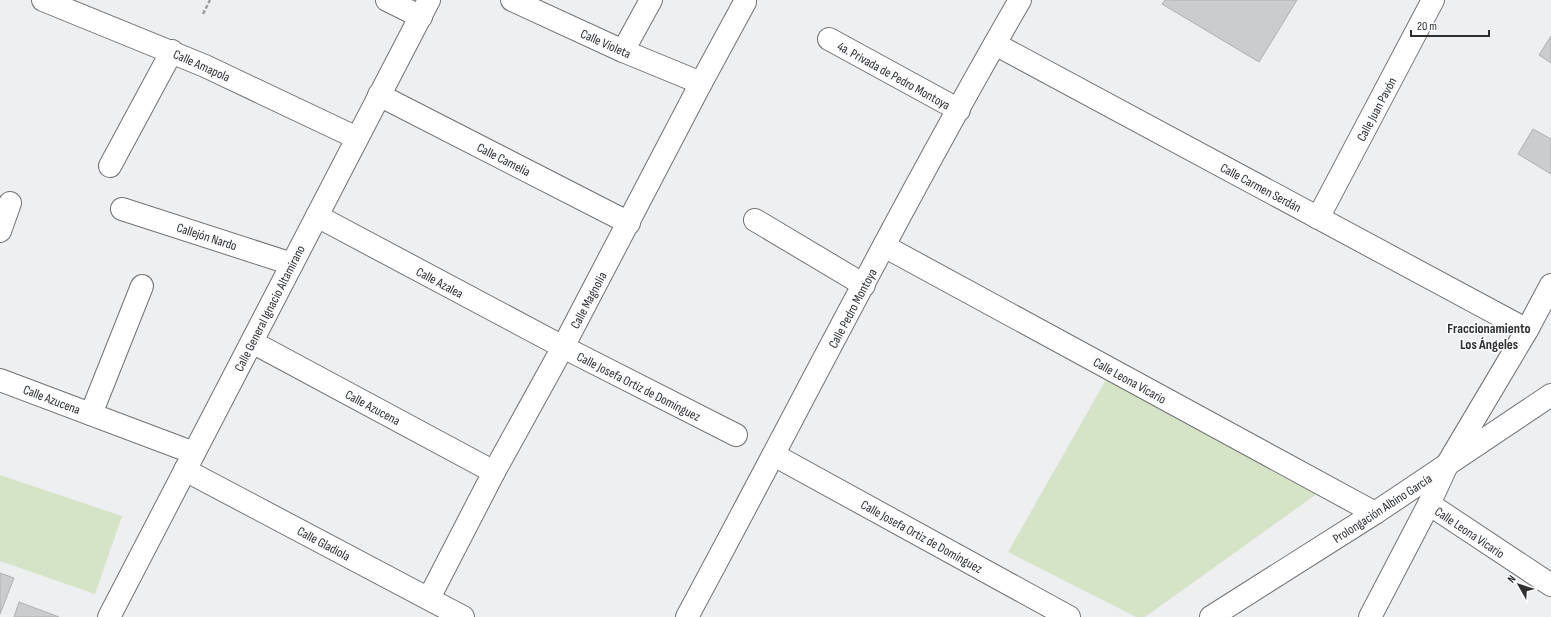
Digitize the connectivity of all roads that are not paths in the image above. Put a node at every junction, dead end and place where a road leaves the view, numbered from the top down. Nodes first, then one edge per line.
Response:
1 (43, 0) edge
2 (387, 0) edge
3 (512, 0) edge
4 (651, 0) edge
5 (745, 0) edge
6 (1020, 0) edge
7 (1434, 0) edge
8 (425, 9) edge
9 (829, 39) dead end
10 (995, 44) junction
11 (172, 51) junction
12 (623, 51) junction
13 (701, 83) junction
14 (380, 94) junction
15 (959, 110) junction
16 (357, 138) junction
17 (110, 166) dead end
18 (10, 203) dead end
19 (122, 209) dead end
20 (317, 216) junction
21 (1318, 218) junction
22 (755, 220) dead end
23 (629, 223) junction
24 (0, 231) edge
25 (884, 246) junction
26 (292, 264) junction
27 (864, 285) junction
28 (1551, 285) edge
29 (142, 286) dead end
30 (1527, 330) junction
31 (252, 342) junction
32 (563, 347) junction
33 (0, 380) edge
34 (1551, 395) edge
35 (91, 414) junction
36 (736, 435) dead end
37 (774, 455) junction
38 (190, 461) junction
39 (1448, 464) junction
40 (494, 472) junction
41 (1429, 504) junction
42 (1376, 513) junction
43 (1551, 585) edge
44 (429, 598) junction
45 (109, 617) edge
46 (463, 617) edge
47 (687, 617) edge
48 (1069, 617) edge
49 (1211, 617) edge
50 (1370, 617) edge

1 - 11 street, Calle Amapola
2 - 8 street
3 - 12 street, Calle Violeta
4 - 12 street
5 - 13 street, Calle Magnolia
6 - 10 street, Calle Pedro Montoya
7 - 21 street, Calle Juan Pavón
8 - 14 street, Calle General Ignacio Altamirano
9 - 15 street, 4a. Privada de Pedro Montoya
10 - 15 street, Calle Pedro Montoya
10 - 21 street, Calle Carmen Serdán
11 - 16 street, Calle Amapola
11 - 17 street
12 - 13 street, Calle Violeta
13 - 23 street, Calle Magnolia
14 - 16 street, Calle General Ignacio Altamirano
14 - 23 street, Calle Camelia
15 - 25 street, Calle Pedro Montoya
16 - 20 street, Calle General Ignacio Altamirano
18 - 24 street
19 - 26 street, Callejón Nardo
20 - 26 street, Calle General Ignacio Altamirano
20 - 32 street, Calle Azalea
21 - 30 street, Calle Carmen Serdán
22 - 27 street
23 - 32 street, Calle Magnolia
25 - 27 street, Calle Pedro Montoya
25 - 42 street, Calle Leona Vicario
26 - 31 street, Calle General Ignacio Altamirano
27 - 37 street, Calle Pedro Montoya
28 - 30 street
29 - 35 street
30 - 39 street
31 - 38 street, Calle General Ignacio Altamirano
31 - 40 street, Calle Azucena
32 - 36 street, Calle Josefa Ortiz de Domínguez
32 - 40 street, Calle Magnolia
33 - 35 street, Calle Azucena
34 - 39 street, Prolongación Albino García
35 - 38 street, Calle Azucena
37 - 47 street, Calle Pedro Montoya
37 - 48 street, Calle Josefa Ortiz de Domínguez
38 - 44 street, Calle Gladiola
38 - 45 street, Calle General Ignacio Altamirano
39 - 41 street
39 - 42 street, Prolongación Albino García
40 - 44 street, Calle Magnolia
41 - 43 street, Calle Leona Vicario
41 - 50 street
42 - 49 street, Prolongación Albino García
44 - 46 street, Calle Gladiola

